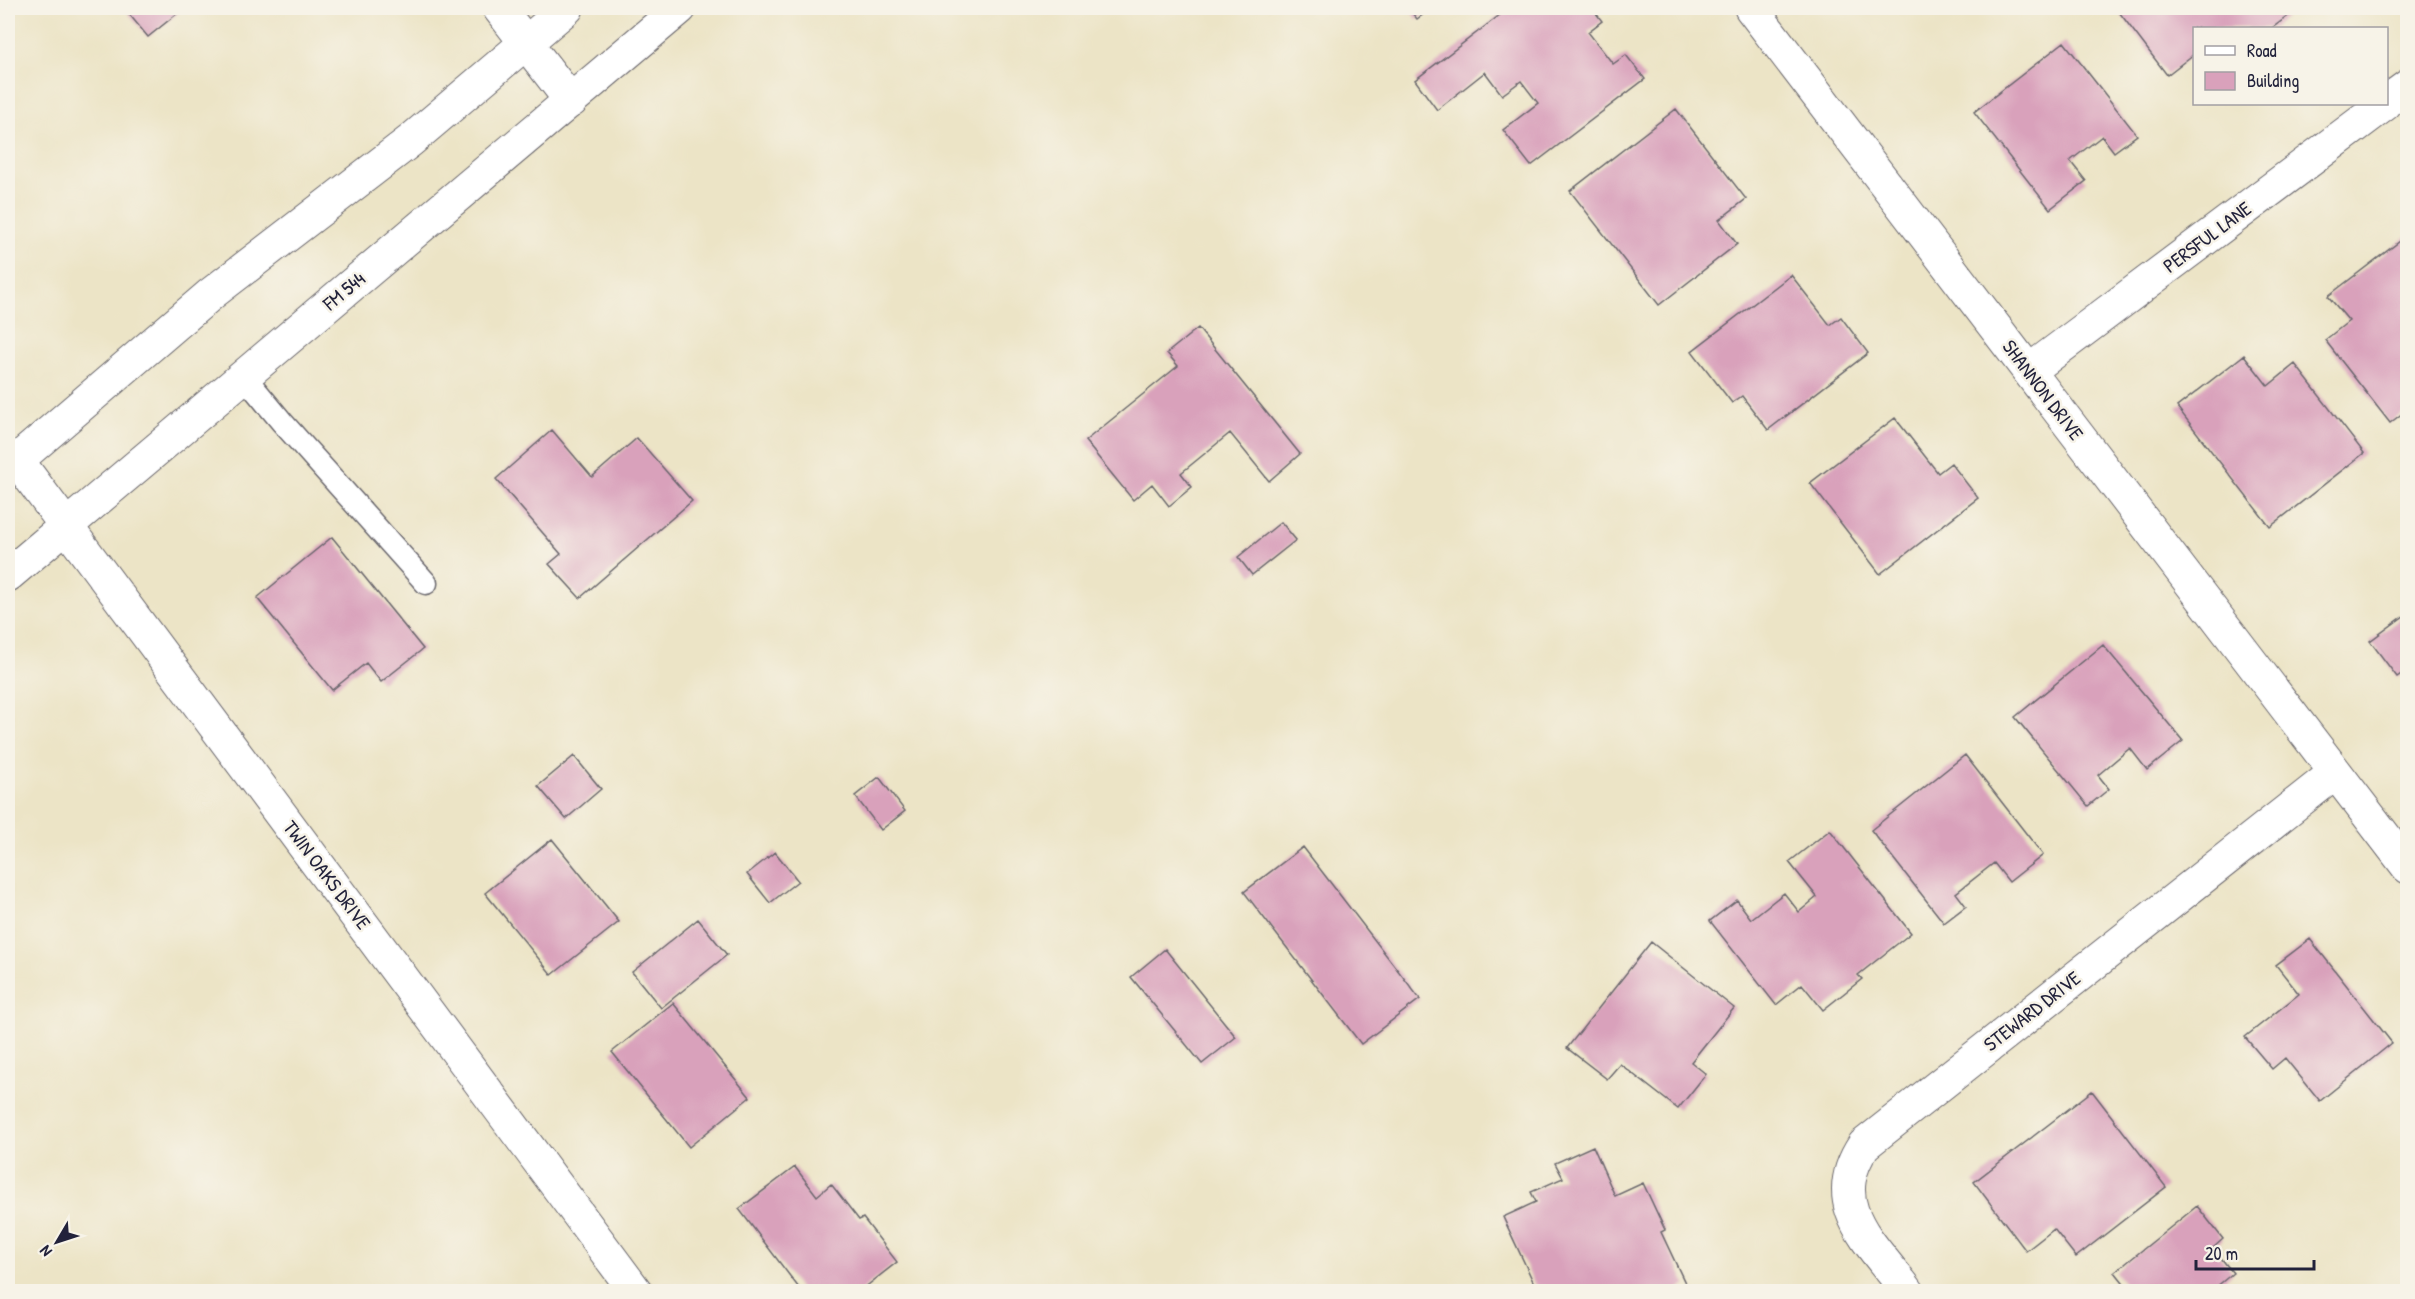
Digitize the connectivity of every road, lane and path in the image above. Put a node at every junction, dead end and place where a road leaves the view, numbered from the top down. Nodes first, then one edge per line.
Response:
1 (499, 8) edge
2 (567, 8) edge
3 (681, 8) edge
4 (1751, 8) edge
5 (527, 42) junction
6 (2408, 86) edge
7 (571, 100) junction
8 (2388, 101) edge
9 (2383, 105) edge
10 (2029, 371) junction
11 (243, 375) junction
12 (12, 464) edge
13 (67, 525) junction
14 (8, 575) edge
15 (426, 583) dead end
16 (2335, 773) junction
17 (2408, 867) edge
18 (636, 1292) edge
19 (1908, 1292) edge

1 - 5 street
2 - 5 street
3 - 7 street, FM 544
4 - 10 street, SHANNON DRIVE
5 - 7 street
5 - 12 street
6 - 8 street, PERSFUL LANE
7 - 11 street, FM 544
9 - 10 street, PERSFUL LANE
10 - 16 street, SHANNON DRIVE
11 - 13 street, FM 544
11 - 15 lane
12 - 13 street, TWIN OAKS DRIVE
13 - 14 street, FM 544
13 - 18 street, TWIN OAKS DRIVE
16 - 17 street, SHANNON DRIVE
16 - 19 street, STEWARD DRIVE

